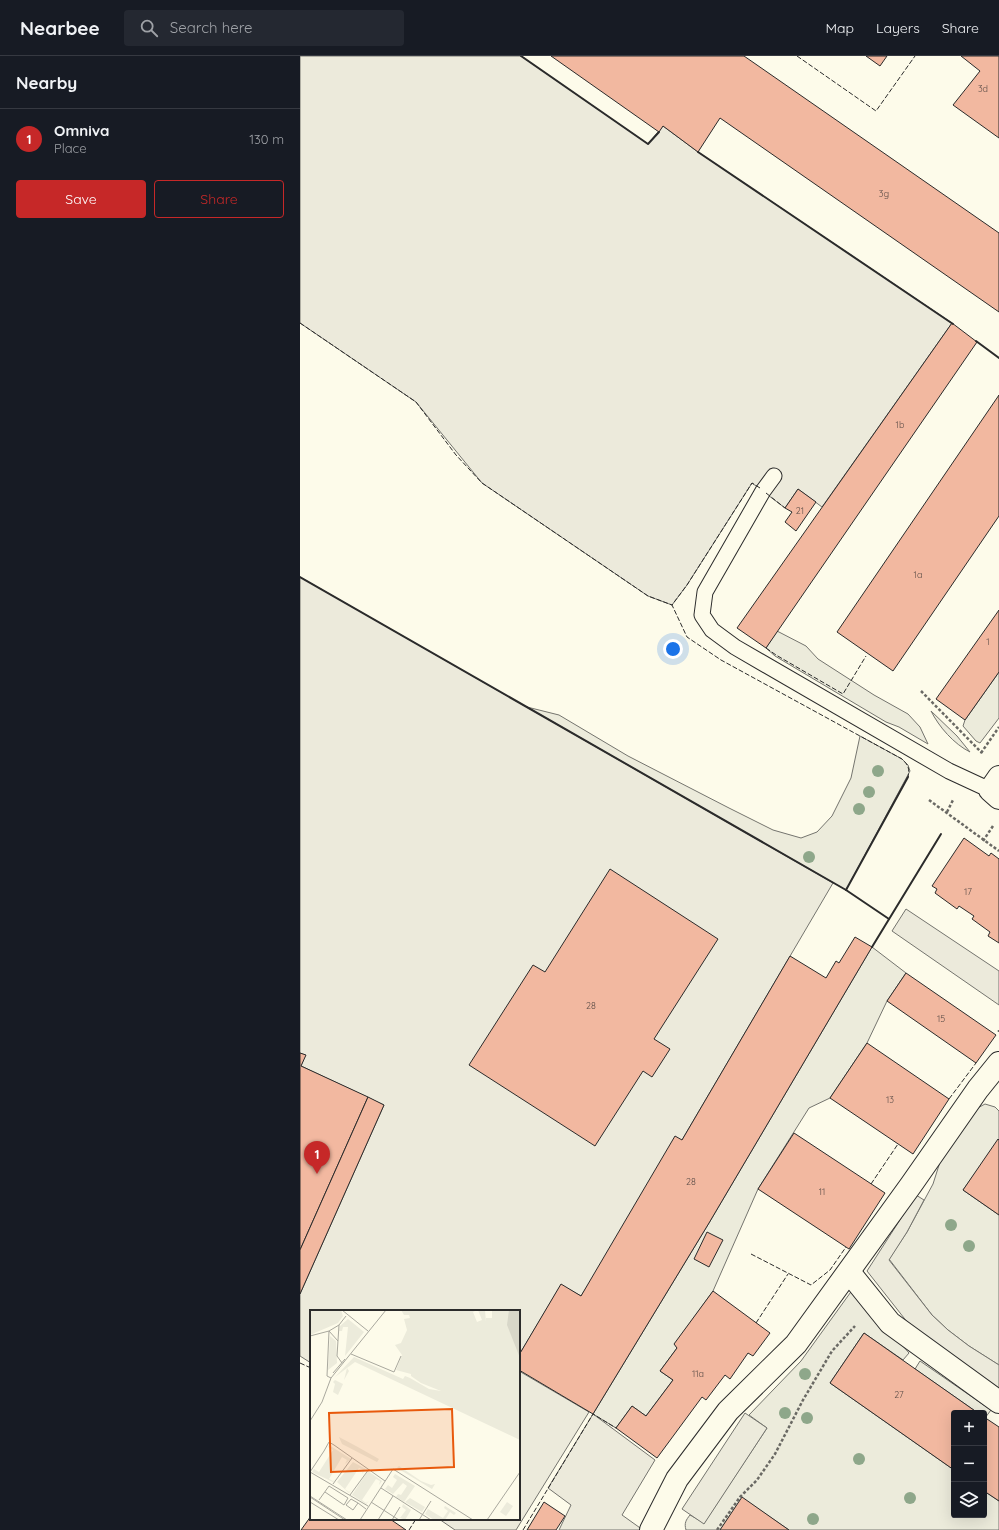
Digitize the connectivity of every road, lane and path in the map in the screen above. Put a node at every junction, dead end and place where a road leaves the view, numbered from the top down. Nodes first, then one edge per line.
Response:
1 (774, 476) dead end
2 (921, 691) dead end
3 (982, 753) dead end
4 (996, 788) edge
5 (929, 800) dead end
6 (995, 823) dead end
7 (983, 840) junction
8 (999, 852) edge
9 (995, 1078) edge
10 (849, 1272) junction
11 (999, 1402) edge
12 (651, 1530) edge

1 - 4 lane
2 - 3 path
5 - 7 path
6 - 7 path
7 - 8 path
9 - 10 street
10 - 11 street
10 - 12 street

